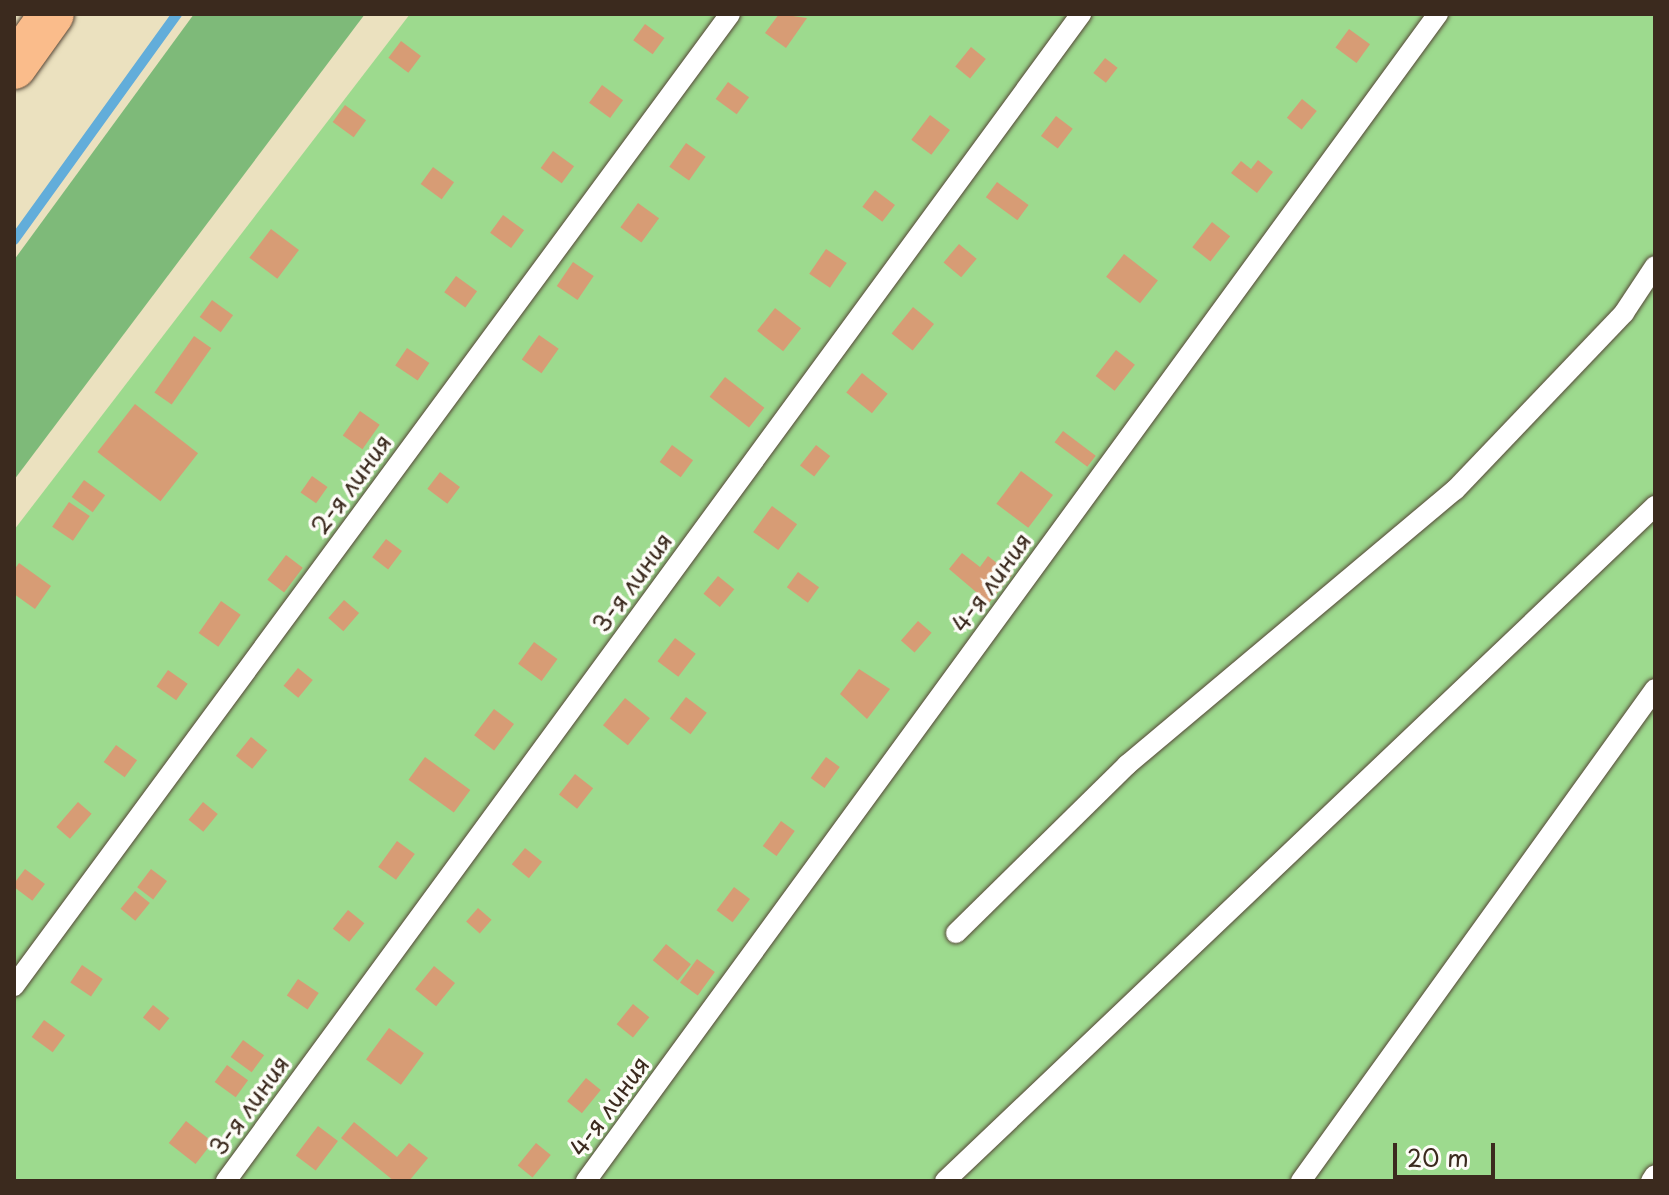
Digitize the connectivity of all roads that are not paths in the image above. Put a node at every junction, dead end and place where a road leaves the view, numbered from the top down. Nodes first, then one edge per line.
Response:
1 (52, 14) edge
2 (730, 14) edge
3 (1081, 14) edge
4 (1438, 14) edge
5 (14, 67) edge
6 (1655, 266) edge
7 (1655, 506) edge
8 (1655, 689) edge
9 (956, 933) dead end
10 (14, 986) edge
11 (1655, 1175) edge
12 (226, 1181) edge
13 (586, 1181) edge
14 (945, 1181) edge
15 (1301, 1181) edge
16 (1651, 1181) edge

1 - 5 main road
2 - 10 lane, 2-я линия
3 - 12 lane, 3-я линия
4 - 13 lane, 4-я линия
6 - 9 lane
7 - 14 lane
8 - 15 lane
11 - 16 lane

